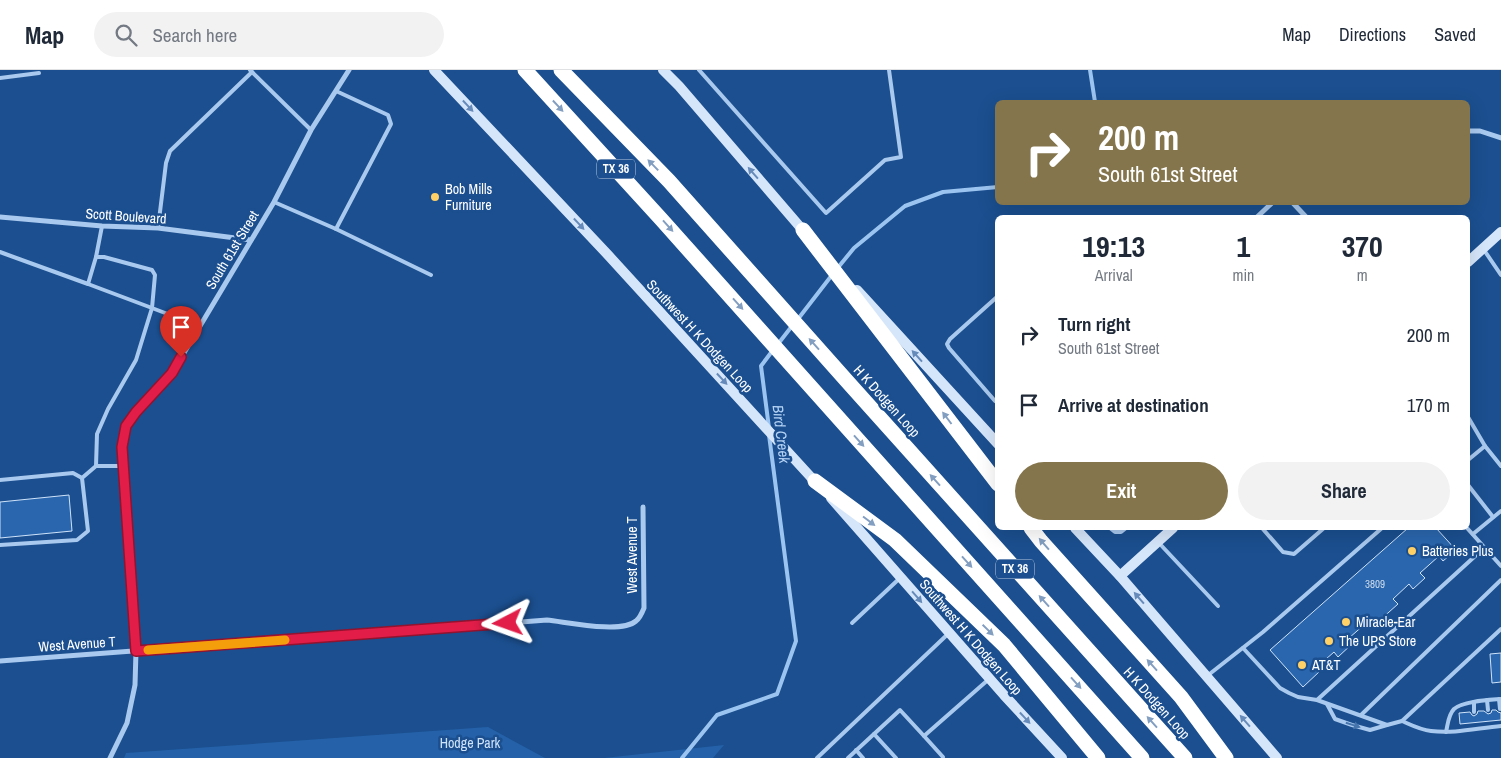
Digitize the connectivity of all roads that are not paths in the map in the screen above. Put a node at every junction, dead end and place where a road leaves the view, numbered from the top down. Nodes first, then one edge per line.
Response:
1 (349, 70) edge
2 (434, 70) edge
3 (525, 70) edge
4 (561, 70) edge
5 (664, 70) edge
6 (699, 70) edge
7 (889, 70) edge
8 (251, 71) edge
9 (39, 73) dead end
10 (0, 78) edge
11 (336, 91) junction
12 (311, 130) junction
13 (1470, 131) edge
14 (1501, 138) edge
15 (274, 202) junction
16 (1270, 205) edge
17 (1295, 205) edge
18 (1262, 212) junction
19 (1259, 215) edge
20 (1264, 215) edge
21 (1304, 215) edge
22 (0, 217) edge
23 (102, 226) junction
24 (158, 228) junction
25 (336, 229) junction
26 (803, 230) joint
27 (1501, 232) edge
28 (251, 240) junction
29 (1482, 248) junction
30 (0, 252) edge
31 (96, 257) junction
32 (1470, 260) edge
33 (431, 275) dead end
34 (1501, 275) edge
35 (88, 284) junction
36 (995, 299) edge
37 (152, 308) junction
38 (199, 326) junction
39 (889, 333) junction
40 (995, 401) edge
41 (1470, 420) edge
42 (995, 442) edge
43 (1486, 446) junction
44 (1470, 458) edge
45 (96, 466) junction
46 (123, 466) junction
47 (1501, 466) edge
48 (82, 478) junction
49 (0, 480) edge
50 (995, 480) edge
51 (816, 481) junction
52 (1470, 488) edge
53 (643, 507) dead end
54 (1501, 511) edge
55 (1493, 517) junction
56 (1033, 530) edge
57 (1077, 530) edge
58 (1112, 530) edge
59 (1124, 530) edge
60 (1171, 530) edge
61 (1264, 530) edge
62 (1322, 530) edge
63 (1380, 530) edge
64 (1469, 530) edge
65 (1473, 534) junction
66 (1157, 542) junction
67 (0, 545) edge
68 (1484, 548) junction
69 (1501, 566) edge
70 (1120, 576) junction
71 (900, 578) junction
72 (1501, 580) edge
73 (1218, 606) dead end
74 (852, 623) dead end
75 (1501, 629) edge
76 (949, 634) junction
77 (1243, 648) junction
78 (136, 651) junction
79 (0, 661) edge
80 (1207, 676) junction
81 (989, 679) junction
82 (1500, 699) edge
83 (1318, 700) junction
84 (1487, 700) junction
85 (1474, 702) junction
86 (1327, 704) junction
87 (1500, 709) edge
88 (1488, 710) dead end
89 (1474, 712) dead end
90 (1361, 715) junction
91 (1501, 720) edge
92 (1402, 721) junction
93 (1488, 722) dead end
94 (1475, 723) dead end
95 (1388, 725) junction
96 (1501, 726) edge
97 (1488, 728) junction
98 (1476, 729) junction
99 (1446, 732) junction
100 (874, 734) junction
101 (924, 736) junction
102 (856, 750) junction
103 (943, 756) dead end
104 (1058, 757) edge
105 (110, 758) edge
106 (817, 758) edge
107 (848, 758) edge
108 (863, 758) edge
109 (896, 758) edge
110 (1098, 758) edge
111 (1142, 758) edge
112 (1185, 758) edge
113 (1226, 758) edge
114 (1277, 758) edge

1 - 11 street, South 61st Street
2 -> 51 main road, Southwest H K Dodgen Loop
3 -> 111 highway, TX 36
112 -> 4 highway, H K Dodgen Loop / TX 36
26 -> 5 main road
6 - 7 lane
8 - 12 lane
8 - 24 lane
9 - 10 lane
11 - 12 street, South 61st Street
11 - 25 lane
12 - 15 street, South 61st Street
13 - 14 street
15 - 25 lane
15 - 28 street, South 61st Street
16 - 18 street
17 - 21 street
18 - 19 street
18 - 20 lane
22 - 23 street, Scott Boulevard
23 - 24 street, Scott Boulevard
23 - 31 lane
24 - 28 street, Scott Boulevard
25 - 33 lane
26 - 39 highway
27 - 29 main road
28 - 38 street, South 61st Street
29 - 32 main road
29 - 34 lane
30 - 35 lane
31 - 35 lane
31 - 37 lane
35 - 37 lane
36 - 40 lane
37 - 38 lane
37 - 45 lane
38 - 46 street, South 61st Street
42 -> 39 main road
50 -> 39 highway
41 - 43 lane
43 - 44 lane
43 - 47 lane
45 - 46 lane
45 - 48 lane
46 - 78 street, South 61st Street
48 - 49 lane
48 - 67 lane
51 - 71 main road, Southwest H K Dodgen Loop
51 -> 110 highway
52 - 55 lane
53 - 78 street, West Avenue T
54 - 55 lane
55 - 65 lane
113 -> 56 highway
57 - 70 main road
58 - 59 lane
60 - 66 main road
61 - 62 lane
63 - 77 lane
64 - 65 lane
65 - 68 lane
66 - 70 main road
66 - 73 lane
68 - 69 lane
68 - 83 lane
80 -> 70 main road
71 - 74 lane
71 -> 76 main road, Southwest H K Dodgen Loop
72 - 90 lane
75 - 92 lane
76 - 81 main road, Southwest H K Dodgen Loop
76 - 106 lane
77 - 80 lane
77 - 83 lane
78 - 79 street, West Avenue T
78 - 105 street, South 61st Street
114 -> 80 main road
81 - 101 lane
81 -> 104 main road, Southwest H K Dodgen Loop
82 - 84 lane
82 - 87 lane
83 - 86 lane
84 - 85 lane
84 - 88 lane
85 - 89 lane
85 - 99 lane
86 - 90 lane
86 -> 95 lane
90 - 95 lane
91 - 96 lane
92 - 95 lane
92 - 99 lane
93 - 97 lane
94 - 98 lane
96 - 97 lane
97 - 98 lane
98 - 99 lane
100 - 101 lane
100 - 102 lane
100 - 109 lane
101 - 103 lane
102 - 107 lane
102 - 108 lane

